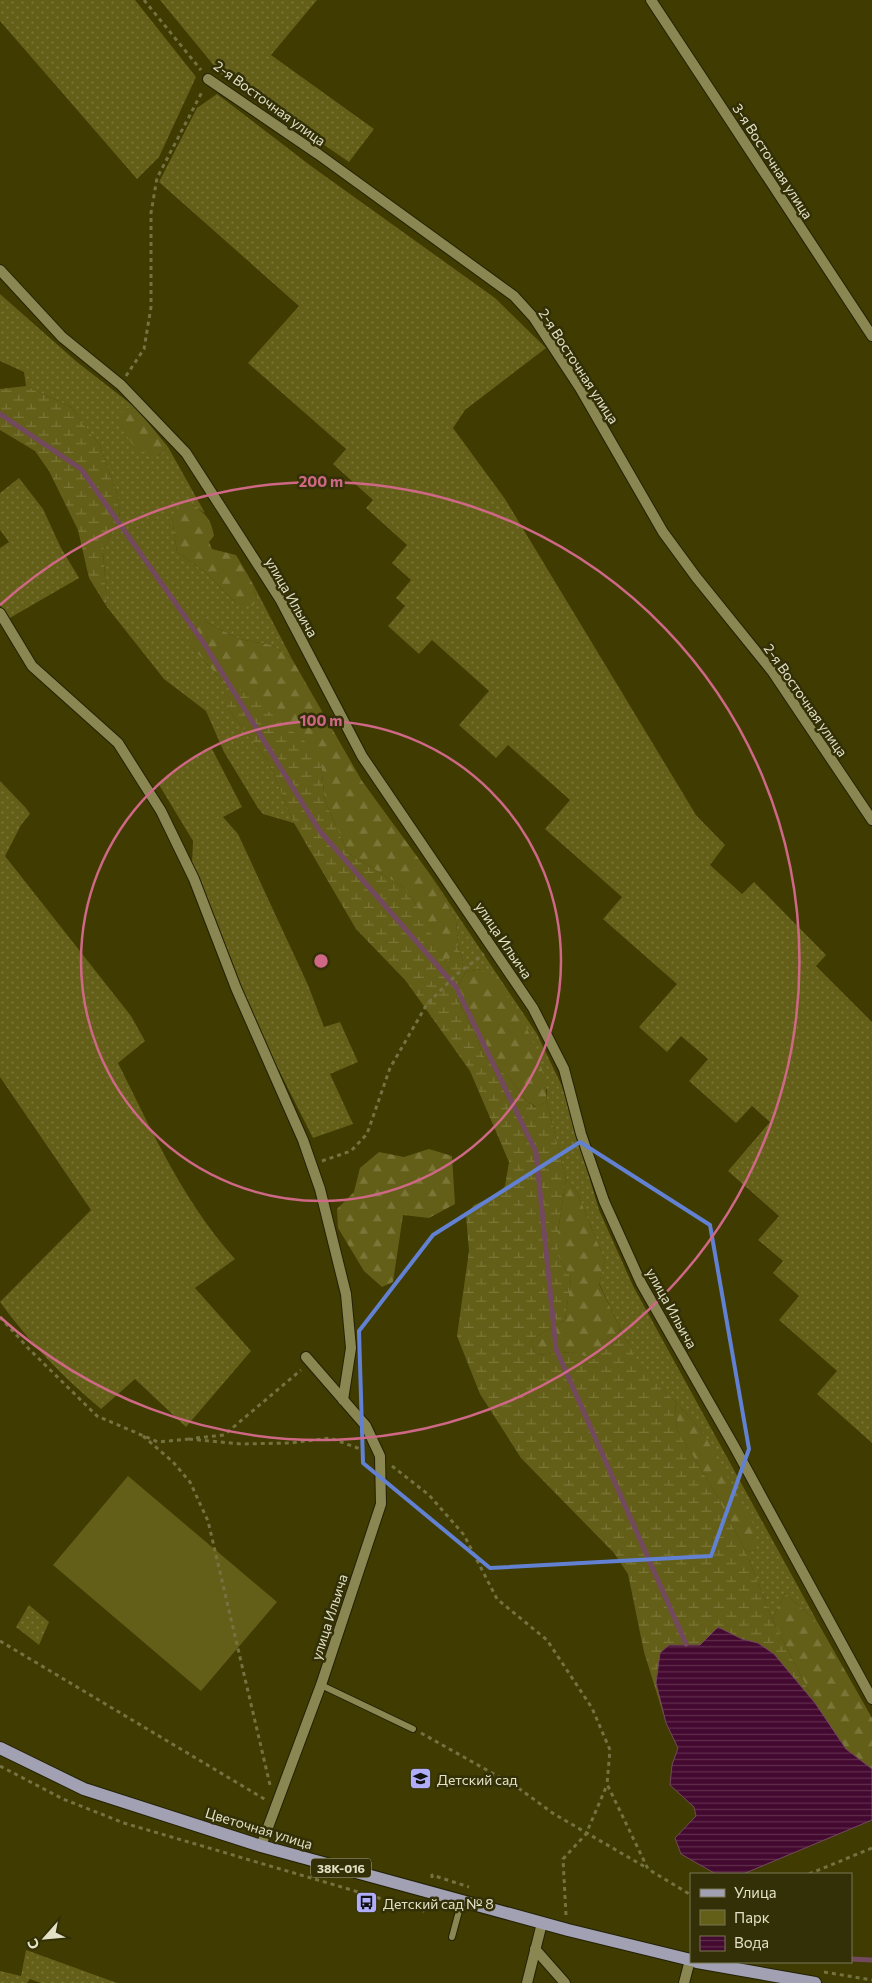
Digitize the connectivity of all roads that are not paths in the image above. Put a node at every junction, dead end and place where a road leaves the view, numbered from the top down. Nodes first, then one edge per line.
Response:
1 (651, 0) edge
2 (208, 79) road end
3 (0, 270) edge
4 (872, 336) edge
5 (0, 613) edge
6 (872, 820) edge
7 (306, 1357) dead end
8 (344, 1400) junction
9 (321, 1685) junction
10 (872, 1699) edge
11 (414, 1729) road end
12 (0, 1748) edge
13 (261, 1846) junction
14 (462, 1900) junction
15 (542, 1923) junction
16 (452, 1937) dead end
17 (535, 1949) junction
18 (690, 1960) edge
19 (691, 1963) edge
20 (703, 1963) edge
21 (527, 1983) edge
22 (565, 1983) edge
23 (684, 1983) edge
24 (815, 1983) edge

1 - 4 street, 3-я Восточная улица
2 - 6 street, 2-я Восточная улица
3 - 10 street, улица Ильича
5 - 8 street
7 - 8 street, улица Ильича
8 - 9 street, улица Ильича
9 - 11 lane
9 - 13 street, улица Ильича
12 - 13 main road, Цветочная улица / 38К-016
13 - 14 main road, Цветочная улица / 38К-016
14 - 15 main road, Цветочная улица / 38К-016
14 - 16 lane
15 - 17 street
15 - 18 main road, Цветочная улица / 38К-016
17 - 21 street
17 - 22 street
19 - 23 street
20 - 24 main road, Цветочная улица / 38К-016

